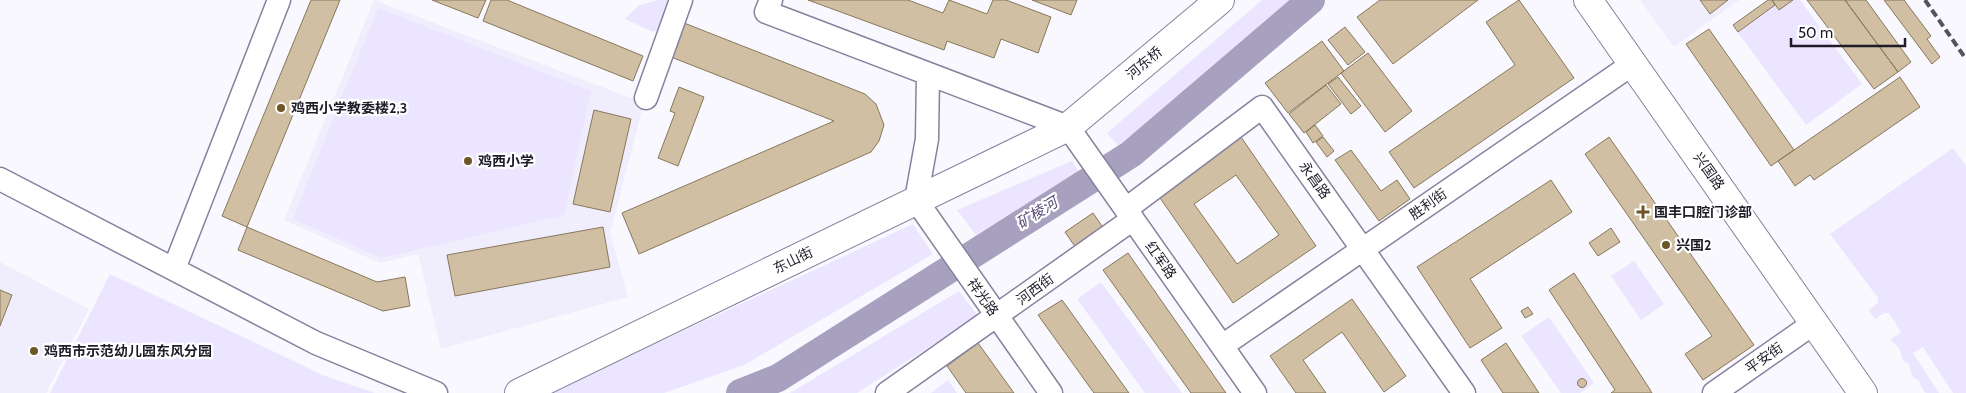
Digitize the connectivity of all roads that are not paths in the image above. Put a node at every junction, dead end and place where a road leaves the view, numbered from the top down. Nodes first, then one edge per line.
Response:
1 (280, 0) edge
2 (681, 0) edge
3 (1220, 0) edge
4 (1588, 0) edge
5 (769, 6) edge
6 (1634, 63) junction
7 (928, 74) junction
8 (646, 98) dead end
9 (1072, 132) junction
10 (0, 179) edge
11 (916, 200) junction
12 (1130, 215) junction
13 (1363, 249) junction
14 (174, 269) junction
15 (997, 317) junction
16 (1814, 323) junction
17 (1222, 346) junction
18 (436, 393) edge
19 (519, 393) edge
20 (887, 393) edge
21 (1050, 393) edge
22 (1255, 393) edge
23 (1464, 393) edge
24 (1714, 393) edge
25 (1863, 393) edge

1 - 14 street
2 - 8 street
3 - 9 main road, 河东桥
4 - 6 main road, 兴国路
5 - 7 street
6 - 13 street, 胜利街
6 - 16 main road, 兴国路
7 - 9 street
7 - 11 street
9 - 11 main road, 东山街
9 - 12 street, 红军路
10 - 14 street
11 - 15 street, 祥光路
11 - 19 main road, 东山街
12 - 13 street, 永昌路
12 - 15 street, 河西街
12 - 17 street, 红军路
13 - 17 street, 胜利街
13 - 23 street, 永昌路
14 - 18 street
15 - 20 street, 河西街
15 - 21 street, 祥光路
16 - 24 street, 平安街
16 - 25 main road, 兴国路
17 - 22 street, 红军路

